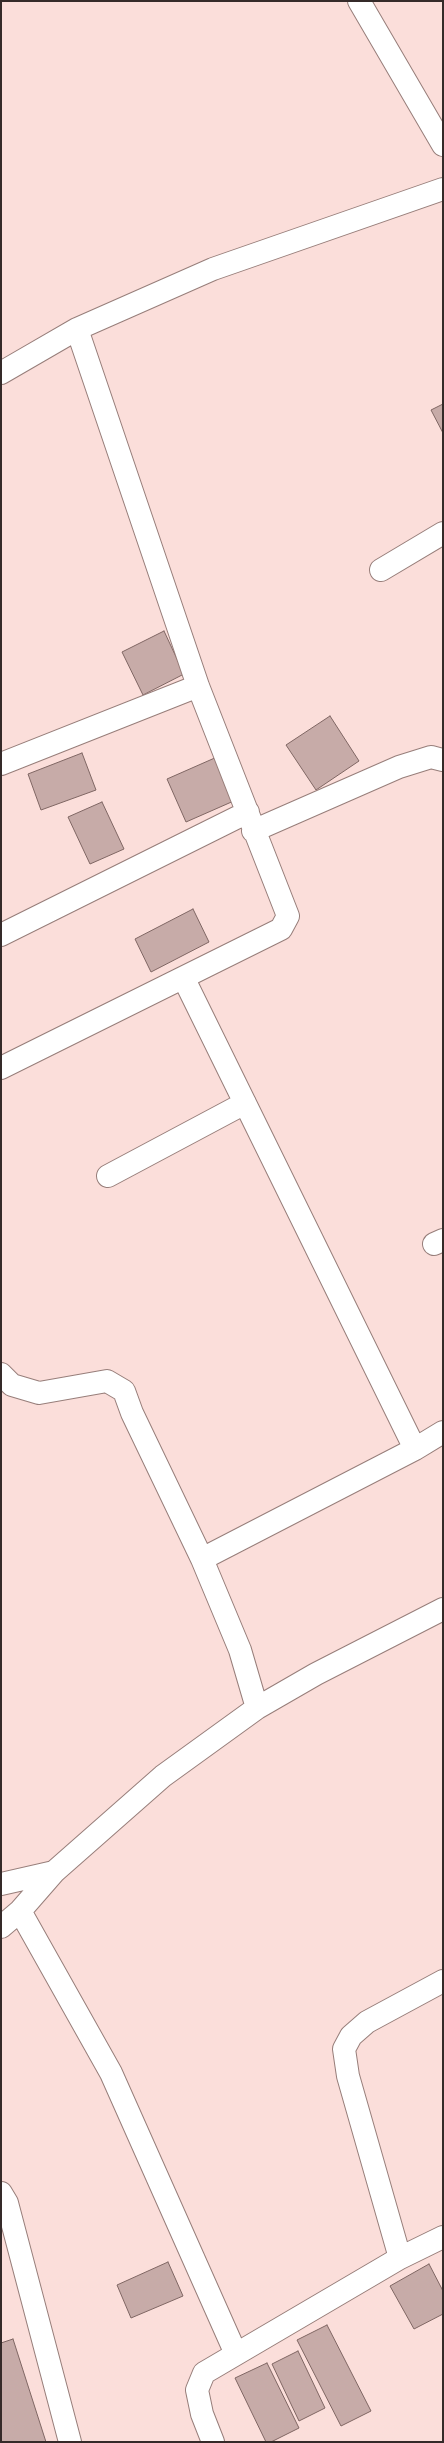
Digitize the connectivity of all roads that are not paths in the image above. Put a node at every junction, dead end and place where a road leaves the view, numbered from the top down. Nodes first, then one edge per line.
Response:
1 (359, 1) edge
2 (443, 145) edge
3 (443, 189) edge
4 (77, 329) junction
5 (1, 373) edge
6 (443, 533) edge
7 (381, 570) dead end
8 (198, 686) junction
9 (443, 760) edge
10 (1, 764) edge
11 (250, 821) junction
12 (1, 935) edge
13 (184, 979) junction
14 (1, 1068) edge
15 (245, 1103) junction
16 (108, 1176) dead end
17 (1, 1374) edge
18 (443, 1432) edge
19 (415, 1449) junction
20 (202, 1559) junction
21 (443, 1609) edge
22 (257, 1708) junction
23 (54, 1872) junction
24 (1, 1884) edge
25 (20, 1911) junction
26 (1, 1927) edge
27 (443, 1980) edge
28 (1, 2193) edge
29 (443, 2237) edge
30 (400, 2258) junction
31 (236, 2354) junction
32 (70, 2442) edge
33 (213, 2442) edge

1 - 2 street
3 - 4 street
4 - 5 street
4 - 8 street
6 - 7 street
8 - 10 street
8 - 11 street
9 - 11 street
11 - 12 street
11 - 13 street
13 - 14 street
13 - 15 street
15 - 16 street
15 - 19 street
17 - 20 street
18 - 19 street
19 - 20 street
20 - 22 street
21 - 22 street
22 - 23 street
23 - 24 street
23 - 25 street
25 - 26 street
25 - 31 street
27 - 30 street
28 - 32 street
29 - 30 street
30 - 31 street
31 - 33 street

